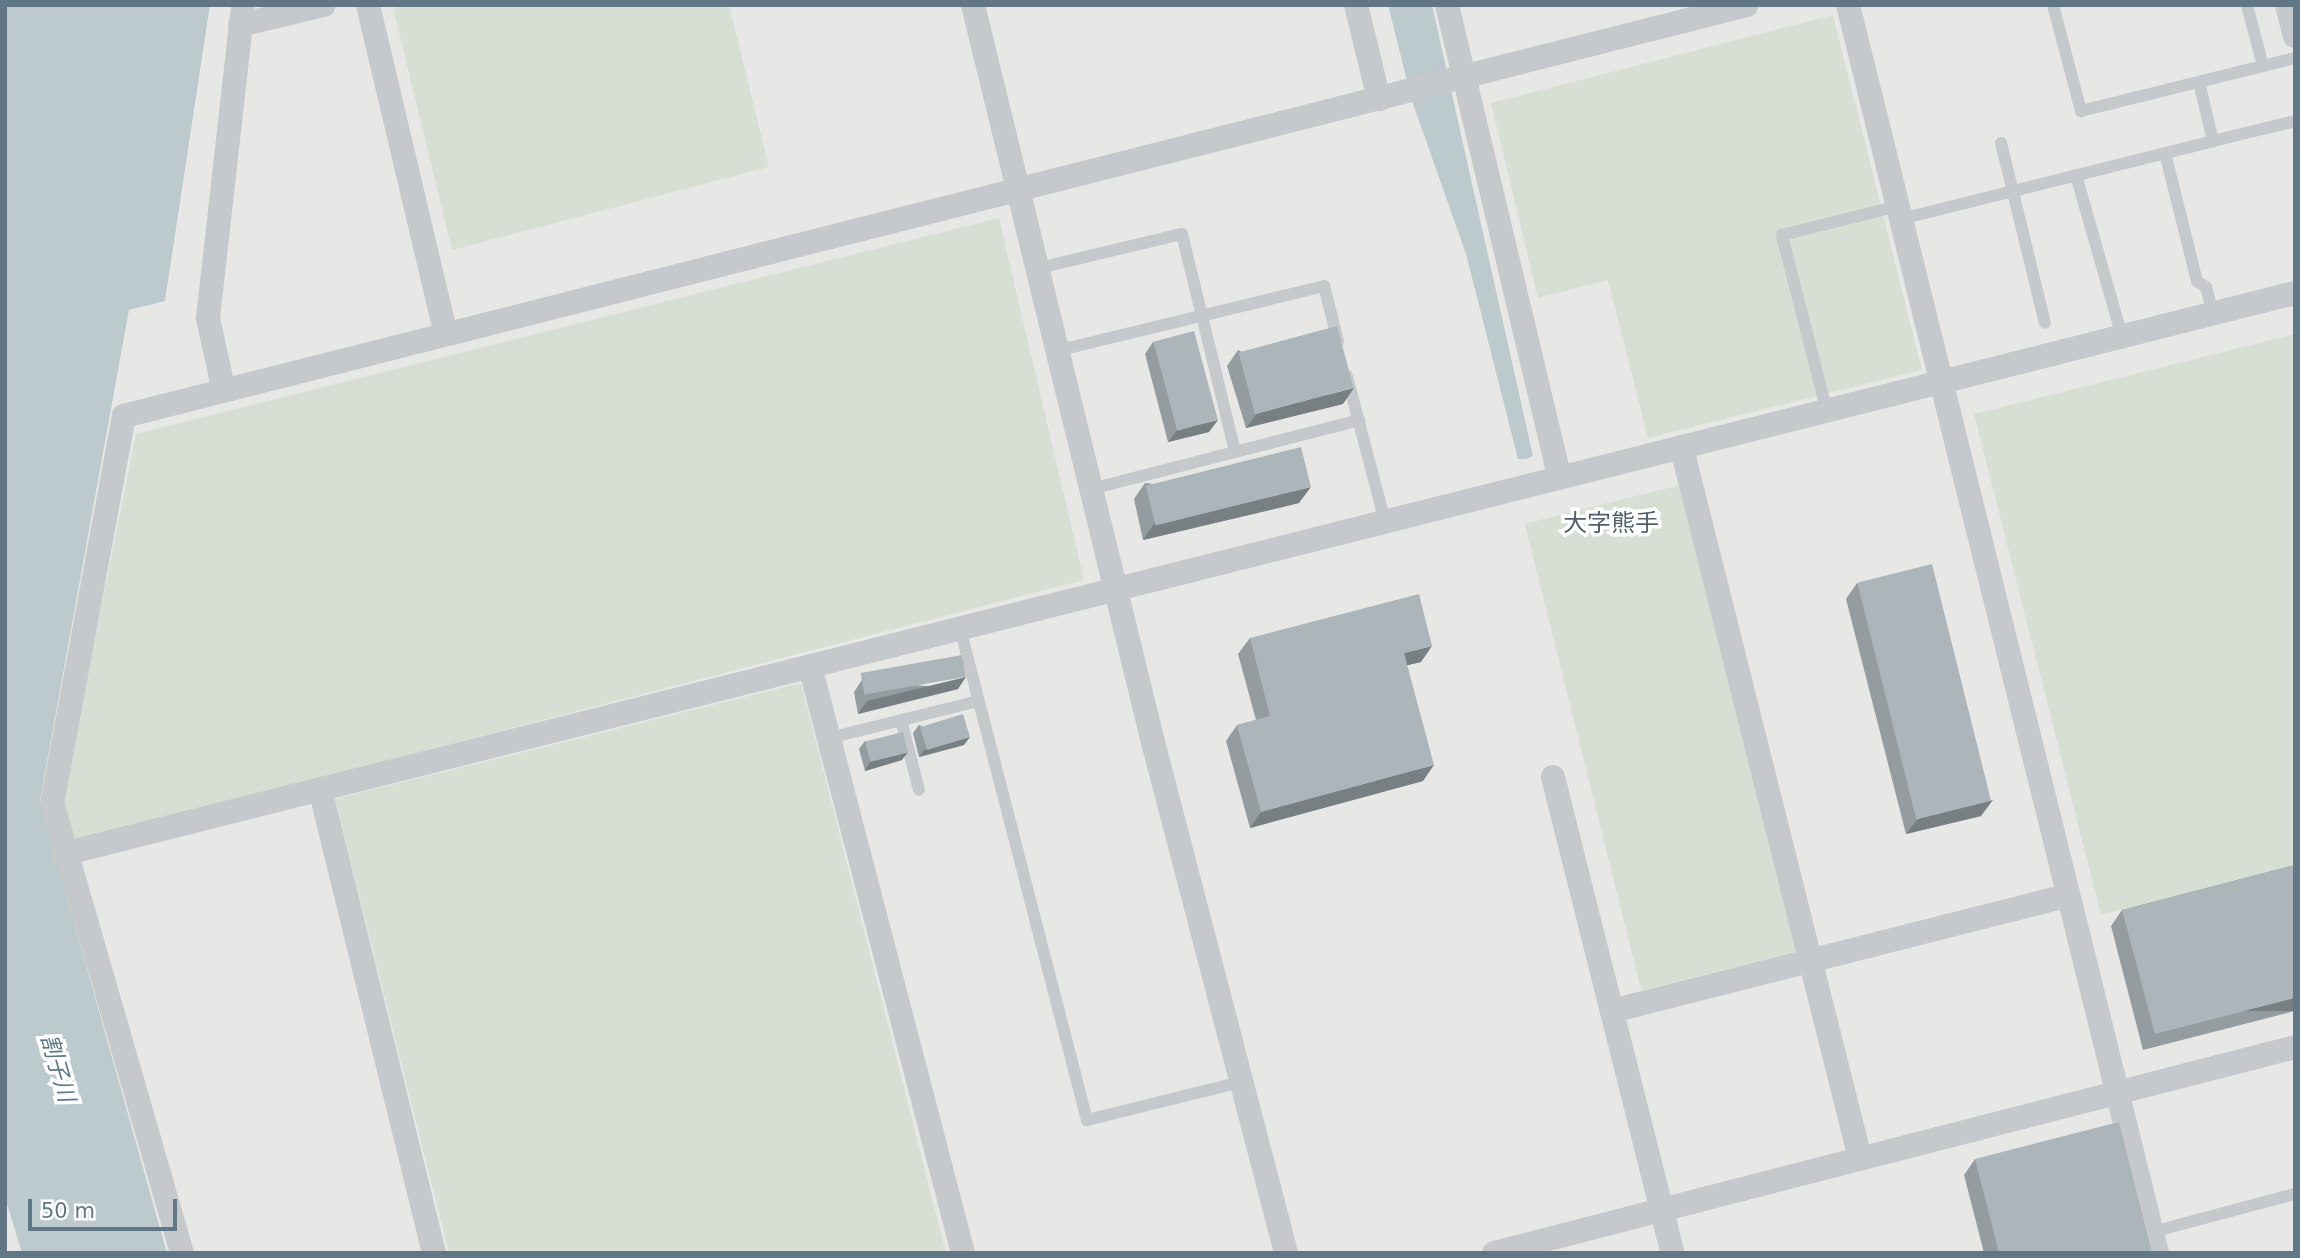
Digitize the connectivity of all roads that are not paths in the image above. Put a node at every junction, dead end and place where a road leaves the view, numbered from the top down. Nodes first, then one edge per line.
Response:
1 (324, 5) edge
2 (369, 5) edge
3 (973, 5) edge
4 (1356, 5) edge
5 (1447, 5) edge
6 (1747, 5) edge
7 (1848, 5) edge
8 (2053, 5) edge
9 (2248, 5) edge
10 (2287, 5) edge
11 (241, 15) edge
12 (2295, 36) edge
13 (2295, 58) edge
14 (2263, 66) junction
15 (1463, 78) junction
16 (2199, 82) junction
17 (1380, 99) junction
18 (2295, 121) edge
19 (2213, 141) junction
20 (2001, 143) dead end
21 (2165, 153) junction
22 (2076, 175) junction
23 (1020, 190) junction
24 (2013, 191) junction
25 (1900, 212) junction
26 (1039, 268) junction
27 (2295, 293) edge
28 (2213, 314) junction
29 (1201, 316) junction
30 (2045, 323) dead end
31 (445, 331) junction
32 (2122, 337) junction
33 (1060, 349) junction
34 (1341, 353) edge
35 (1345, 366) edge
36 (1941, 384) junction
37 (223, 387) junction
38 (1827, 412) junction
39 (1359, 420) junction
40 (1682, 449) junction
41 (1235, 452) junction
42 (1560, 478) junction
43 (1095, 488) junction
44 (1385, 523) junction
45 (1118, 588) junction
46 (960, 628) junction
47 (810, 666) junction
48 (979, 701) junction
49 (901, 720) junction
50 (829, 738) junction
51 (1553, 777) dead end
52 (320, 789) junction
53 (919, 790) dead end
54 (63, 854) junction
55 (2068, 896) junction
56 (1811, 961) junction
57 (1612, 1011) junction
58 (2295, 1048) edge
59 (1241, 1082) junction
60 (2117, 1095) junction
61 (1860, 1158) junction
62 (2295, 1194) edge
63 (1662, 1208) junction
64 (2154, 1243) edge
65 (182, 1253) edge
66 (434, 1253) edge
67 (963, 1253) edge
68 (1286, 1253) edge
69 (1494, 1253) edge
70 (1673, 1253) edge

1 - 11 street
2 - 31 street
3 - 23 street
4 - 17 street
5 - 15 street
6 - 15 street
7 - 25 street
8 - 16 lane
9 - 14 lane
10 - 12 street
11 - 37 street
13 - 14 lane
14 - 16 lane
15 - 17 street
15 - 42 street
16 - 19 lane
17 - 23 street
18 - 19 lane
19 - 21 lane
20 - 24 lane
21 - 22 lane
21 - 28 lane
22 - 24 lane
22 - 32 lane
23 - 26 street
23 - 31 street
24 - 25 lane
24 - 30 lane
25 - 36 street
25 - 38 lane
26 - 29 lane
26 - 33 street
27 - 28 street
28 - 32 street
29 - 33 lane
29 - 34 lane
29 - 41 lane
31 - 37 street
32 - 36 street
33 - 43 street
35 - 39 lane
36 - 38 street
36 - 55 street
37 - 54 street
38 - 40 street
39 - 41 lane
39 - 44 lane
40 - 42 street
40 - 56 street
41 - 43 lane
42 - 44 street
43 - 45 street
44 - 45 street
45 - 46 street
45 - 59 street
46 - 47 street
46 - 48 lane
47 - 50 street
47 - 52 street
48 - 49 lane
48 - 59 lane
49 - 50 lane
49 - 53 lane
50 - 67 street
51 - 57 street
52 - 54 street
52 - 66 street
54 - 65 street
55 - 56 street
55 - 60 street
56 - 57 street
56 - 61 street
57 - 63 street
58 - 60 street
59 - 68 street
60 - 61 street
60 - 64 street
61 - 63 street
62 - 64 lane
63 - 69 street
63 - 70 street

